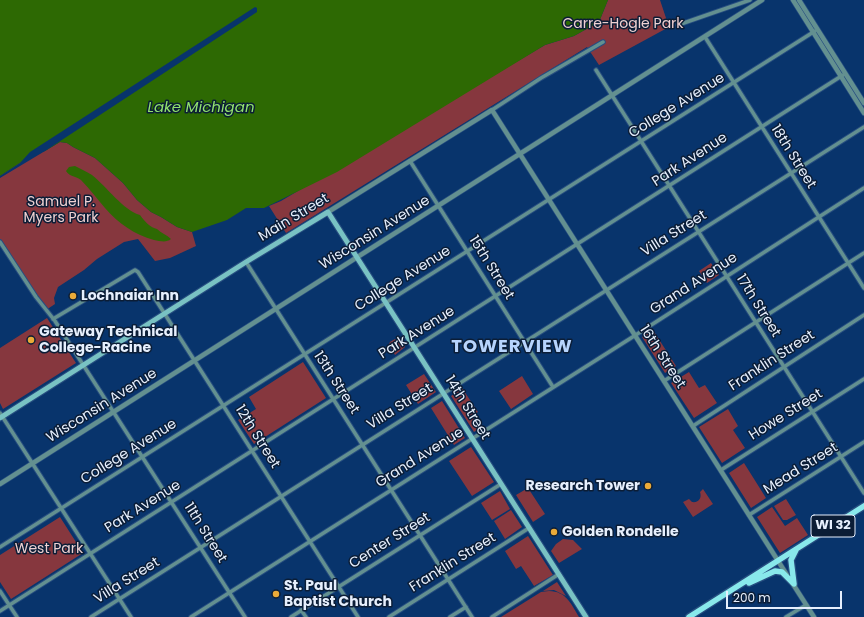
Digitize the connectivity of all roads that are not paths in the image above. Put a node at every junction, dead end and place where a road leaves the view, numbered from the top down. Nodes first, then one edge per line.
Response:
1 (750, 0) edge
2 (762, 0) edge
3 (793, 0) edge
4 (799, 0) edge
5 (739, 4) junction
6 (746, 10) junction
7 (678, 25) dead end
8 (816, 31) junction
9 (705, 36) junction
10 (603, 42) dead end
11 (596, 70) dead end
12 (843, 75) junction
13 (734, 83) junction
14 (612, 96) junction
15 (864, 103) edge
16 (492, 110) junction
17 (864, 113) edge
18 (864, 126) edge
19 (762, 127) junction
20 (641, 142) junction
21 (520, 154) junction
22 (410, 161) junction
23 (790, 173) junction
24 (669, 186) junction
25 (864, 188) edge
26 (550, 200) junction
27 (438, 205) junction
28 (328, 212) junction
29 (819, 217) junction
30 (698, 232) junction
31 (0, 242) edge
32 (577, 244) junction
33 (467, 251) junction
34 (864, 253) edge
35 (357, 257) junction
36 (246, 262) junction
37 (848, 264) junction
38 (727, 276) junction
39 (864, 288) edge
40 (606, 290) junction
41 (496, 296) junction
42 (386, 302) junction
43 (276, 309) junction
44 (164, 314) junction
45 (864, 315) edge
46 (53, 319) junction
47 (755, 322) junction
48 (635, 336) junction
49 (525, 341) junction
50 (415, 348) junction
51 (305, 354) junction
52 (195, 360) junction
53 (83, 365) junction
54 (784, 366) junction
55 (864, 379) edge
56 (664, 381) junction
57 (553, 387) junction
58 (444, 393) junction
59 (334, 399) junction
60 (224, 406) junction
61 (113, 412) junction
62 (812, 412) junction
63 (1, 416) edge
64 (692, 426) junction
65 (472, 438) junction
66 (864, 442) edge
67 (362, 444) junction
68 (252, 451) junction
69 (142, 457) junction
70 (841, 457) junction
71 (33, 463) junction
72 (721, 470) junction
73 (0, 484) edge
74 (501, 484) junction
75 (391, 490) junction
76 (864, 493) edge
77 (281, 496) junction
78 (172, 502) junction
79 (864, 506) edge
80 (62, 508) junction
81 (749, 515) junction
82 (529, 528) junction
83 (420, 535) junction
84 (310, 541) junction
85 (0, 547) edge
86 (200, 547) junction
87 (797, 548) junction
88 (91, 553) junction
89 (778, 560) junction
90 (559, 574) junction
91 (448, 580) junction
92 (741, 584) junction
93 (793, 585) junction
94 (339, 587) junction
95 (0, 591) edge
96 (229, 593) junction
97 (119, 599) junction
98 (806, 604) junction
99 (9, 605) junction
100 (466, 607) junction
101 (301, 610) junction
102 (0, 611) edge
103 (699, 614) edge
104 (17, 617) edge
105 (91, 617) edge
106 (131, 617) edge
107 (191, 617) edge
108 (245, 617) edge
109 (291, 617) edge
110 (306, 617) edge
111 (358, 617) edge
112 (389, 617) edge
113 (450, 617) edge
114 (472, 617) edge
115 (492, 617) edge
116 (586, 617) edge
117 (689, 617) edge
118 (786, 617) edge
119 (814, 617) edge

1 - 5 street
2 - 6 street, Wisconsin Avenue
3 - 8 street
4 - 8 street
5 - 6 street
5 - 7 street
6 - 9 street, Wisconsin Avenue
8 - 12 street
8 - 13 street, College Avenue
9 - 13 street, 18th Street
9 - 14 street, Wisconsin Avenue
10 - 16 street, Main Street
11 - 14 street, 17th Street
12 - 15 street
12 - 17 street
12 - 19 street, Park Avenue
13 - 19 street, 18th Street
13 - 20 street, College Avenue
14 - 20 street, 17th Street
14 - 21 street, Wisconsin Avenue
16 - 21 street, 16th Street
16 - 22 street, Main Street
18 - 23 street, Villa Street
19 - 23 street, 18th Street
19 - 24 street, Park Avenue
20 - 24 street, 17th Street
20 - 26 street, College Avenue
21 - 26 street, 16th Street
21 - 27 street, Wisconsin Avenue
22 - 27 street, 15th Street
22 - 28 street, Main Street
23 - 29 street, 18th Street
23 - 30 street, Villa Street
24 - 30 street, 17th Street
24 - 32 street, Park Avenue
25 - 29 street, Grand Avenue
26 - 32 street, 16th Street
26 - 33 street, College Avenue
27 - 33 street, 15th Street
27 - 35 street, Wisconsin Avenue
28 - 35 main road, 14th Street
28 - 36 main road, Main Street
29 - 37 street, 18th Street
29 - 38 street, Grand Avenue
30 - 38 street, 17th Street
30 - 40 street, Villa Street
31 - 46 street, 11th Street
32 - 40 street, 16th Street
32 - 41 street, Park Avenue
33 - 41 street, 15th Street
33 - 42 street, College Avenue
34 - 37 street
35 - 42 main road, 14th Street
35 - 43 street, Wisconsin Avenue
36 - 43 street, 13th Street
36 - 44 main road, Main Street
37 - 39 street, 18th Street
37 - 47 street
38 - 47 street, 17th Street
38 - 48 street, Grand Avenue
40 - 48 street, 16th Street
40 - 49 street, Villa Street
41 - 49 street, 15th Street
41 - 50 street, Park Avenue
42 - 50 main road, 14th Street
42 - 51 street, College Avenue
43 - 51 street, 13th Street
43 - 52 street, Wisconsin Avenue
44 - 46 street, 12th Street
44 - 52 street, 12th Street
44 - 53 main road, Main Street
45 - 54 street, Franklin Street
46 - 53 street, 11th Street
47 - 54 street, 17th Street
47 - 56 street
48 - 56 street, 16th Street
48 - 57 street, Grand Avenue
49 - 57 street, 15th Street
49 - 58 street, Villa Street
50 - 58 main road, 14th Street
50 - 59 street, Park Avenue
51 - 59 street, 13th Street
51 - 60 street, College Avenue
52 - 60 street, 12th Street
52 - 61 street, Wisconsin Avenue
53 - 61 street, 11th Street
53 - 63 main road, Main Street
54 - 62 street, 17th Street
54 - 64 street, Franklin Street
55 - 62 street, Howe Street
56 - 64 street, 16th Street
57 - 65 street, Grand Avenue
58 - 65 main road, 14th Street
58 - 67 street, Villa Street
59 - 67 street, 13th Street
59 - 68 street, Park Avenue
60 - 68 street, 12th Street
60 - 69 street, College Avenue
61 - 69 street, 11th Street
61 - 71 street, Wisconsin Avenue
62 - 70 street, 17th Street
62 - 72 street, Howe Street
63 - 71 street
64 - 72 street, 16th Street
65 - 74 main road, 14th Street
65 - 75 street, Grand Avenue
66 - 70 street, Mead Street
67 - 75 street, 13th Street
67 - 77 street, Villa Street
68 - 77 street, 12th Street
68 - 78 street, Park Avenue
69 - 78 street, 11th Street
69 - 80 street, College Avenue
70 - 76 street, 17th Street
70 - 81 street, Mead Street
71 - 73 street, Wisconsin Avenue
71 - 80 street
72 - 81 street, 16th Street
74 - 82 main road, 14th Street
74 - 83 street, Center Street
75 - 83 street, 13th Street
75 - 84 street, Grand Avenue
77 - 84 street, 12th Street
77 - 86 street, Villa Street
78 - 86 street, 11th Street
78 - 88 street, Park Avenue
79 - 87 main road, WI 32
80 - 85 street, College Avenue
80 - 88 street
81 - 89 street, 16th Street
82 - 90 main road, 14th Street
82 - 91 street, Franklin Street
83 - 91 street, 13th Street
83 - 94 street, Center Street
84 - 94 street, 12th Street
84 - 96 street, Grand Avenue
86 - 96 street, 11th Street
86 - 97 street, Villa Street
87 - 89 main road, WI 32
87 - 93 main road
88 - 97 street
88 - 99 street, Park Avenue
89 - 92 main road, WI 32
89 - 93 street, 16th Street
90 - 115 street
90 - 116 main road, 14th Street
91 - 100 street, 13th Street
91 - 112 street, Franklin Street
92 - 93 main road
92 - 103 main road, WI 32
93 - 98 street, 16th Street
94 - 101 street, Center Street
94 - 111 street, 12th Street
95 - 99 street
96 - 107 street, Grand Avenue
96 - 108 street, 11th Street
97 - 105 street, Villa Street
97 - 106 street
98 - 118 street
98 - 119 street, 16th Street
99 - 102 street, Park Avenue
99 - 104 street
100 - 113 street
100 - 114 street, 13th Street
101 - 109 street, Center Street
101 - 110 street
103 - 117 main road, WI 32

